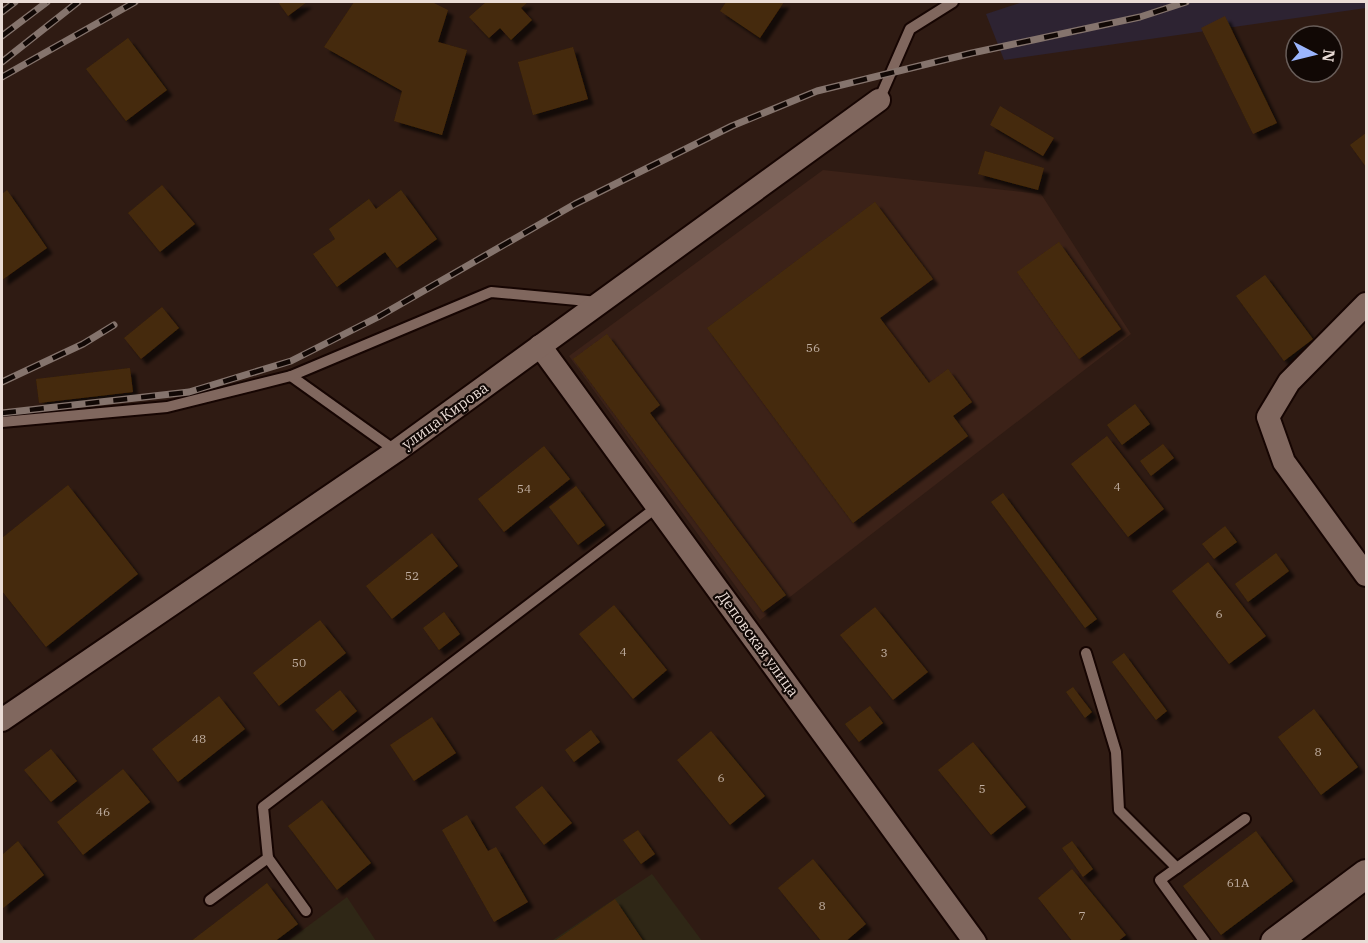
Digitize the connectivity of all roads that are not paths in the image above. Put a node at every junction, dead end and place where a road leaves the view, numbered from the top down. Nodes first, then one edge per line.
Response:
1 (953, 2) edge
2 (879, 100) joint
3 (601, 303) junction
4 (1366, 304) edge
5 (540, 346) junction
6 (291, 376) junction
7 (2, 422) edge
8 (396, 451) junction
9 (657, 507) junction
10 (1366, 574) edge
11 (1086, 653) dead end
12 (2, 720) edge
13 (1245, 819) dead end
14 (268, 858) junction
15 (1177, 868) junction
16 (1366, 874) edge
17 (210, 900) dead end
18 (306, 911) dead end
19 (975, 942) edge
20 (1205, 942) edge
21 (1275, 942) edge

1 - 2 lane
2 - 3 street, улица Кирова
3 - 5 street, улица Кирова
3 - 6 lane
4 - 10 street
5 - 8 street, улица Кирова
5 - 9 street, Деповская улица
6 - 7 lane
6 - 8 lane
8 - 12 street, улица Кирова
9 - 14 lane
9 - 19 street, Деповская улица
11 - 15 lane
13 - 15 lane
14 - 17 lane
14 - 18 lane
15 - 20 lane
16 - 21 street

